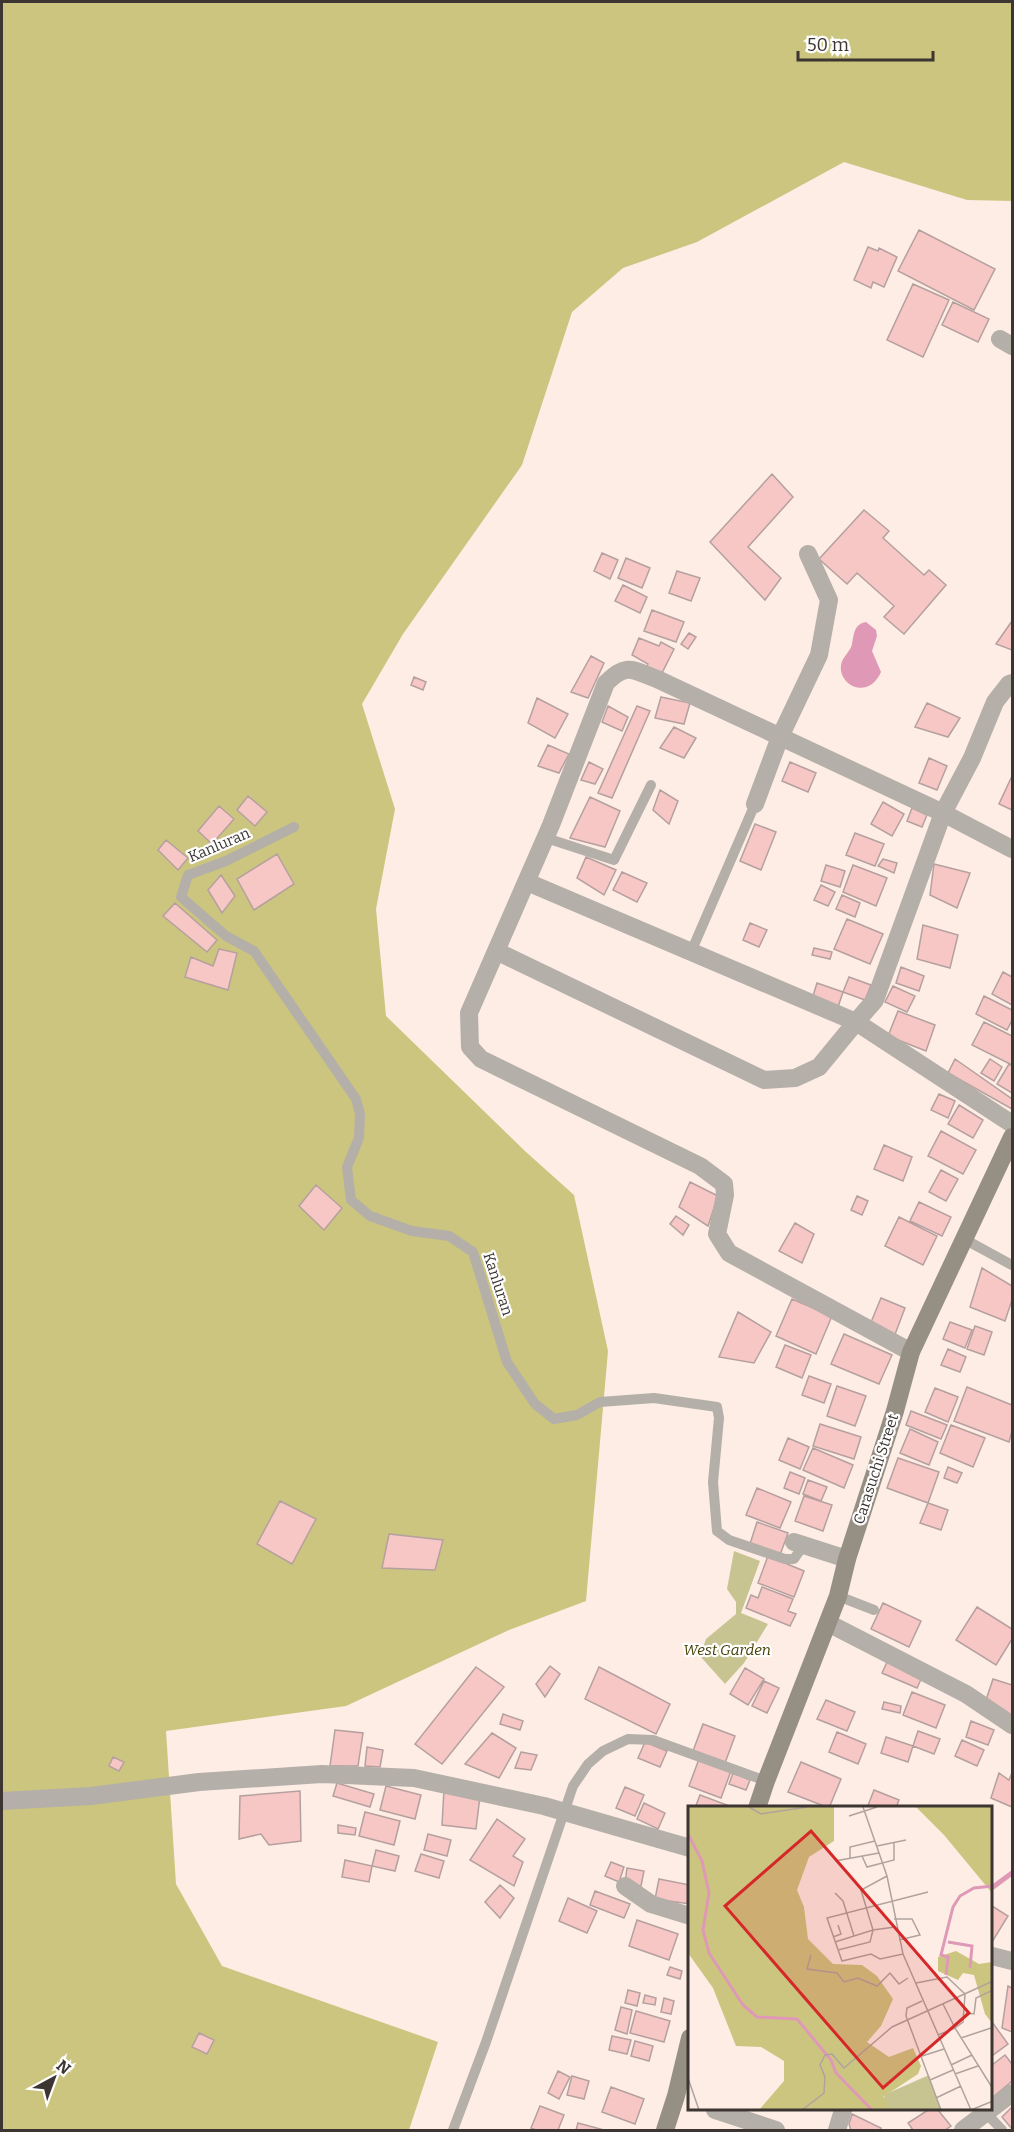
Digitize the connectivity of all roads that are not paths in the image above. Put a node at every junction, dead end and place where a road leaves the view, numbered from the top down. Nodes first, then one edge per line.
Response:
1 (808, 554) dead end
2 (1012, 683) edge
3 (780, 736) junction
4 (651, 785) dead end
5 (755, 804) joint
6 (943, 813) junction
7 (294, 827) dead end
8 (546, 838) junction
9 (1012, 849) edge
10 (527, 882) junction
11 (496, 951) junction
12 (691, 951) junction
13 (856, 1022) junction
14 (1012, 1124) edge
15 (1012, 1137) edge
16 (964, 1239) junction
17 (1012, 1265) edge
18 (911, 1352) junction
19 (798, 1544) joint
20 (847, 1559) junction
21 (838, 1596) junction
22 (874, 1610) dead end
23 (828, 1623) junction
24 (1012, 1725) edge
25 (766, 1781) junction
26 (2, 1801) edge
27 (759, 1806) edge
28 (564, 1812) junction
29 (688, 1847) edge
30 (625, 1886) dead end
31 (688, 1916) edge
32 (993, 1956) edge
33 (1012, 1961) edge
34 (688, 2055) edge
35 (1012, 2093) edge
36 (683, 2098) edge
37 (993, 2109) edge
38 (721, 2111) edge
39 (842, 2111) edge
40 (991, 2111) edge
41 (987, 2114) junction
42 (453, 2130) edge
43 (665, 2130) edge
44 (776, 2130) edge
45 (837, 2130) edge
46 (963, 2130) edge
47 (1002, 2130) edge

1 - 3 street
2 - 6 street
3 - 5 street
3 - 6 street
3 - 8 street
4 - 8 lane
5 - 12 lane
6 - 9 street
6 - 13 street
7 - 19 lane, Kanluran
8 - 10 street
10 - 11 street
10 - 12 street
11 - 13 street
11 - 18 street
12 - 13 street
13 - 14 street
15 - 16 street, Carasuchi Street
16 - 17 lane
16 - 18 street, Carasuchi Street
18 - 20 street, Carasuchi Street
19 - 20 street
20 - 21 street, Carasuchi Street
21 - 22 lane
21 - 23 street, Carasuchi Street
23 - 24 street
23 - 25 street, Carasuchi Street
25 - 27 street, Carasuchi Street
25 - 28 lane
26 - 28 street
28 - 29 street
28 - 42 lane
30 - 31 street
32 - 33 street
34 - 36 street
35 - 37 street
36 - 43 street
38 - 44 street
39 - 45 street
40 - 41 street
41 - 46 street
41 - 47 lane

